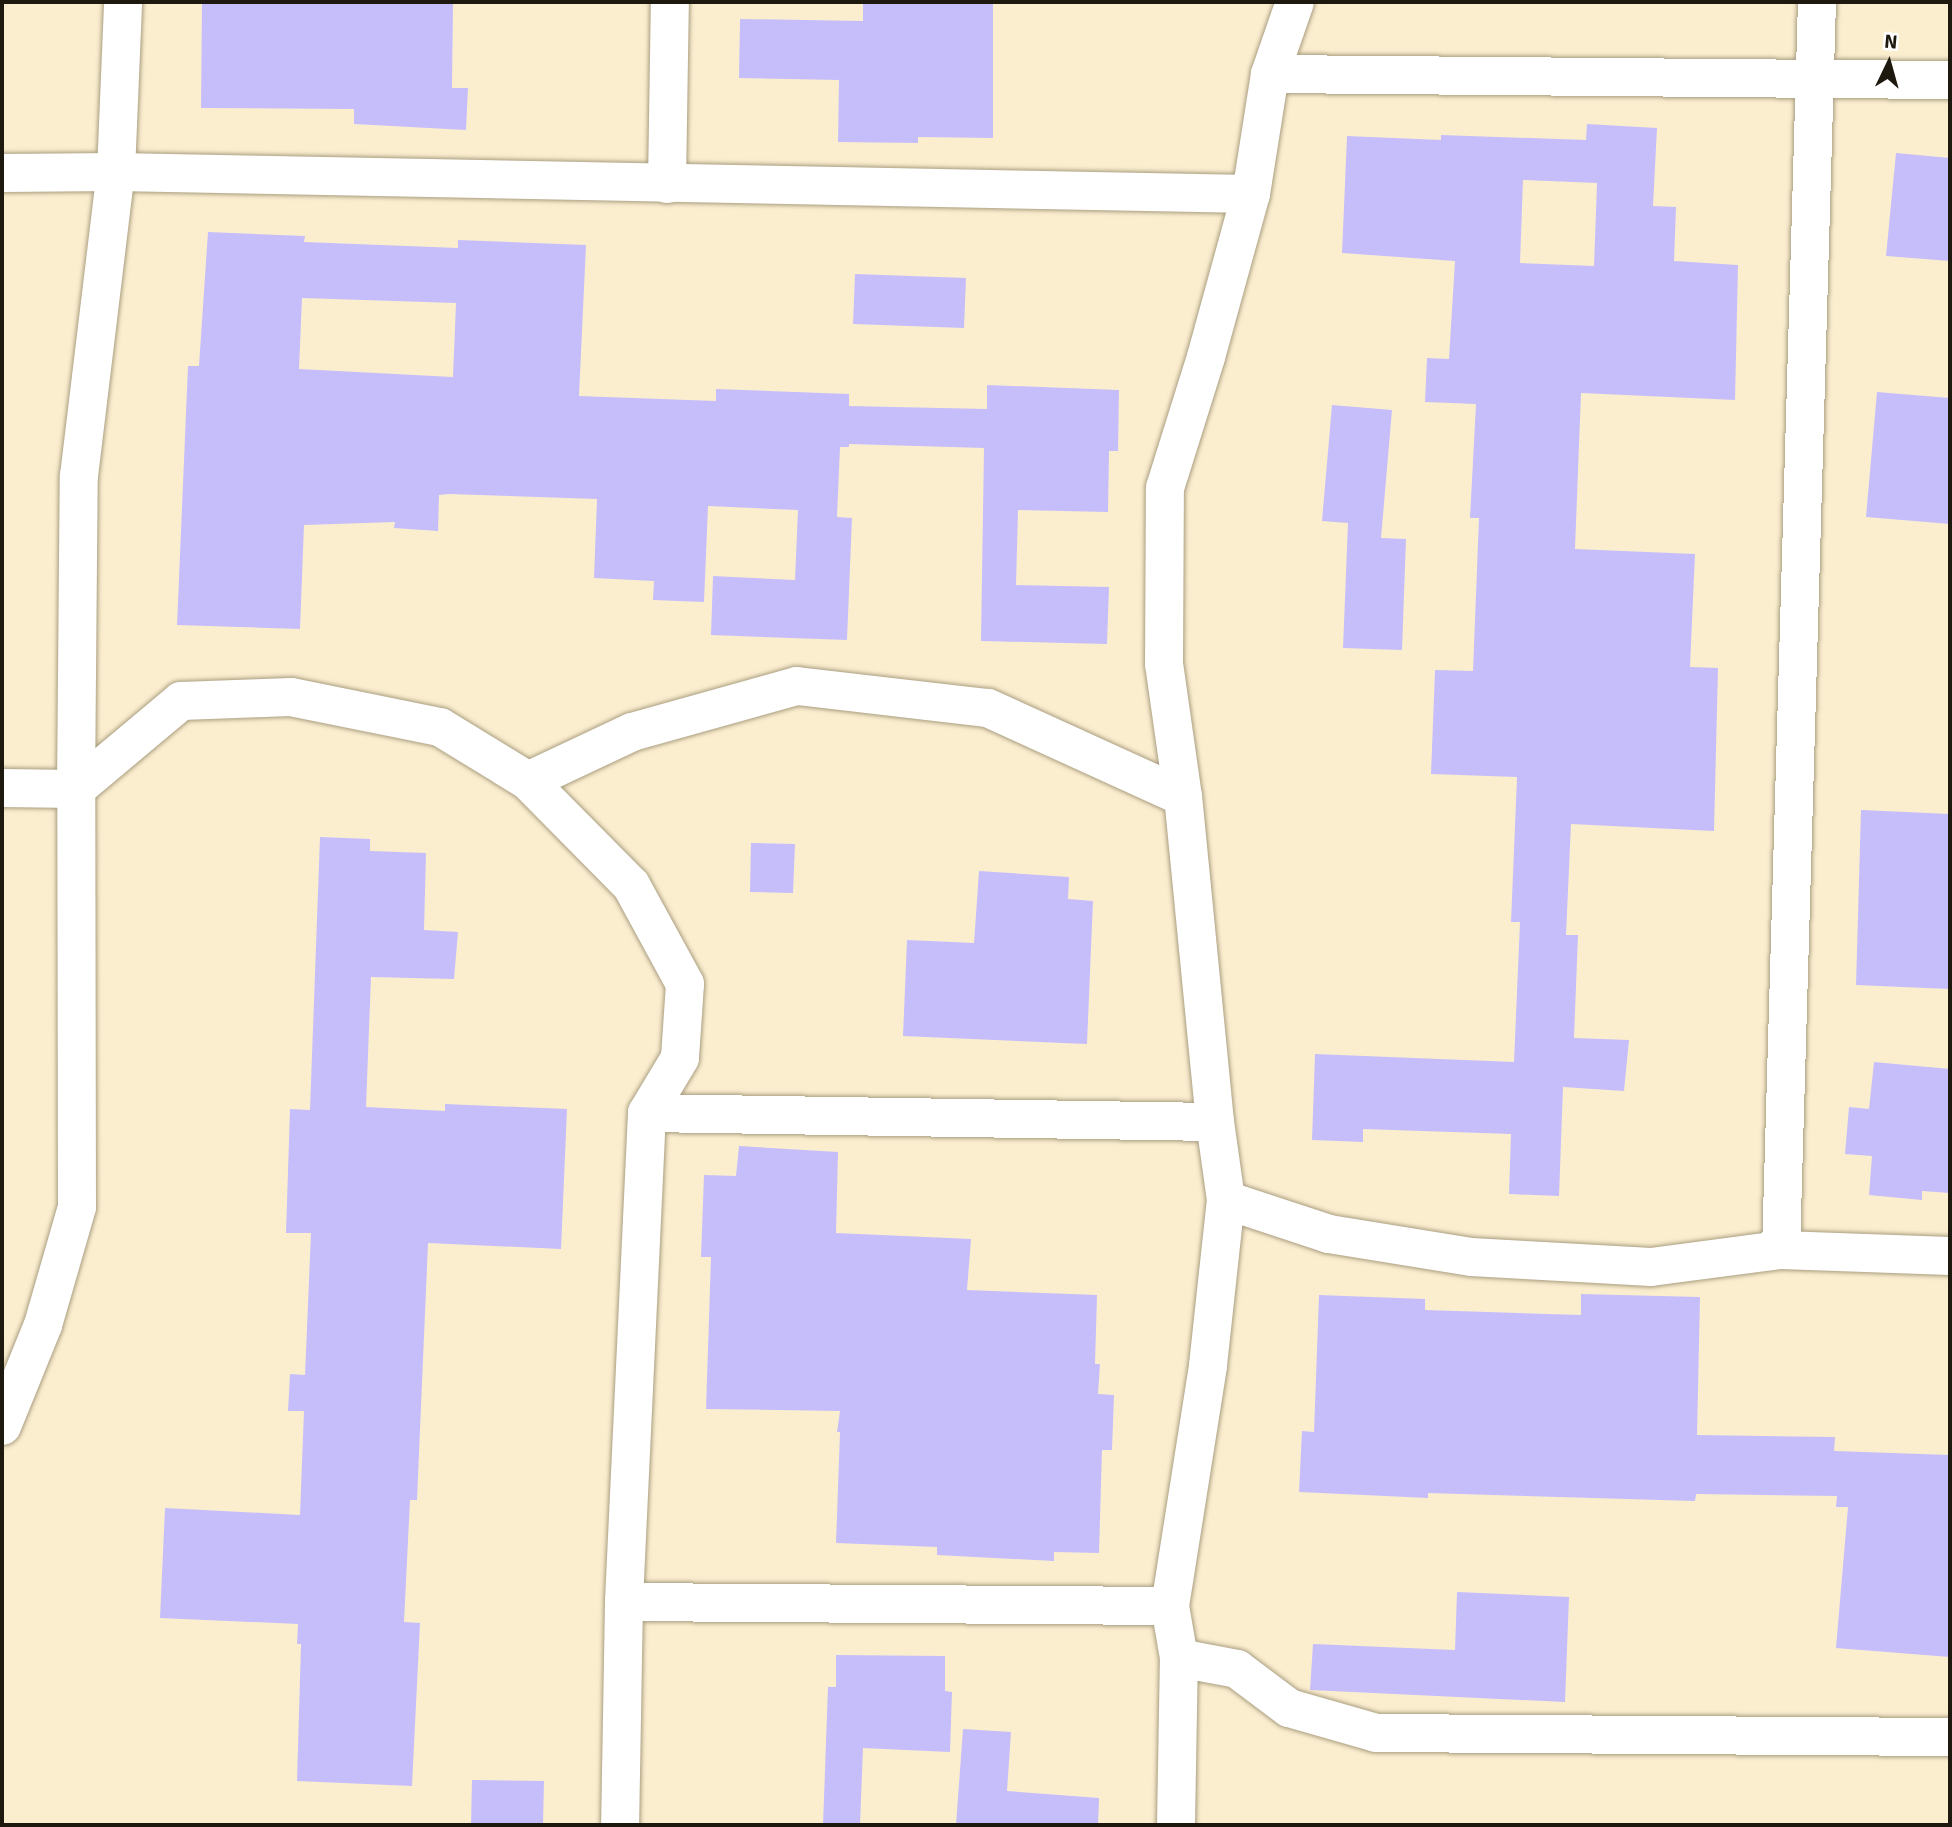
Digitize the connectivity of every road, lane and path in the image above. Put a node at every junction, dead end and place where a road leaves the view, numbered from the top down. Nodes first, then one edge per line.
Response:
1 (123, 2) edge
2 (670, 2) edge
3 (1295, 2) edge
4 (1817, 2) edge
5 (1270, 74) junction
6 (1816, 77) junction
7 (1950, 80) edge
8 (116, 172) junction
9 (2, 173) edge
10 (667, 184) junction
11 (1251, 194) junction
12 (528, 781) junction
13 (2, 788) edge
14 (76, 789) junction
15 (1183, 797) junction
16 (647, 1113) junction
17 (1215, 1122) junction
18 (1226, 1200) junction
19 (1781, 1250) junction
20 (1950, 1256) edge
21 (2, 1426) edge
22 (624, 1602) junction
23 (1170, 1606) junction
24 (1178, 1658) junction
25 (1950, 1737) edge
26 (620, 1825) edge
27 (1176, 1825) edge

1 - 8 street
2 - 10 street
3 - 5 street
4 - 6 street
5 - 6 street
5 - 11 street
6 - 7 street
6 - 19 street
8 - 9 street
8 - 10 street
8 - 14 street
10 - 11 street
11 - 15 street
12 - 14 street
12 - 15 street
12 - 16 street
13 - 14 street
14 - 21 street
15 - 17 street
16 - 17 street
16 - 22 street
17 - 18 street
18 - 19 street
18 - 23 street
19 - 20 street
22 - 23 street
22 - 26 street
23 - 24 street
24 - 25 street
24 - 27 street

